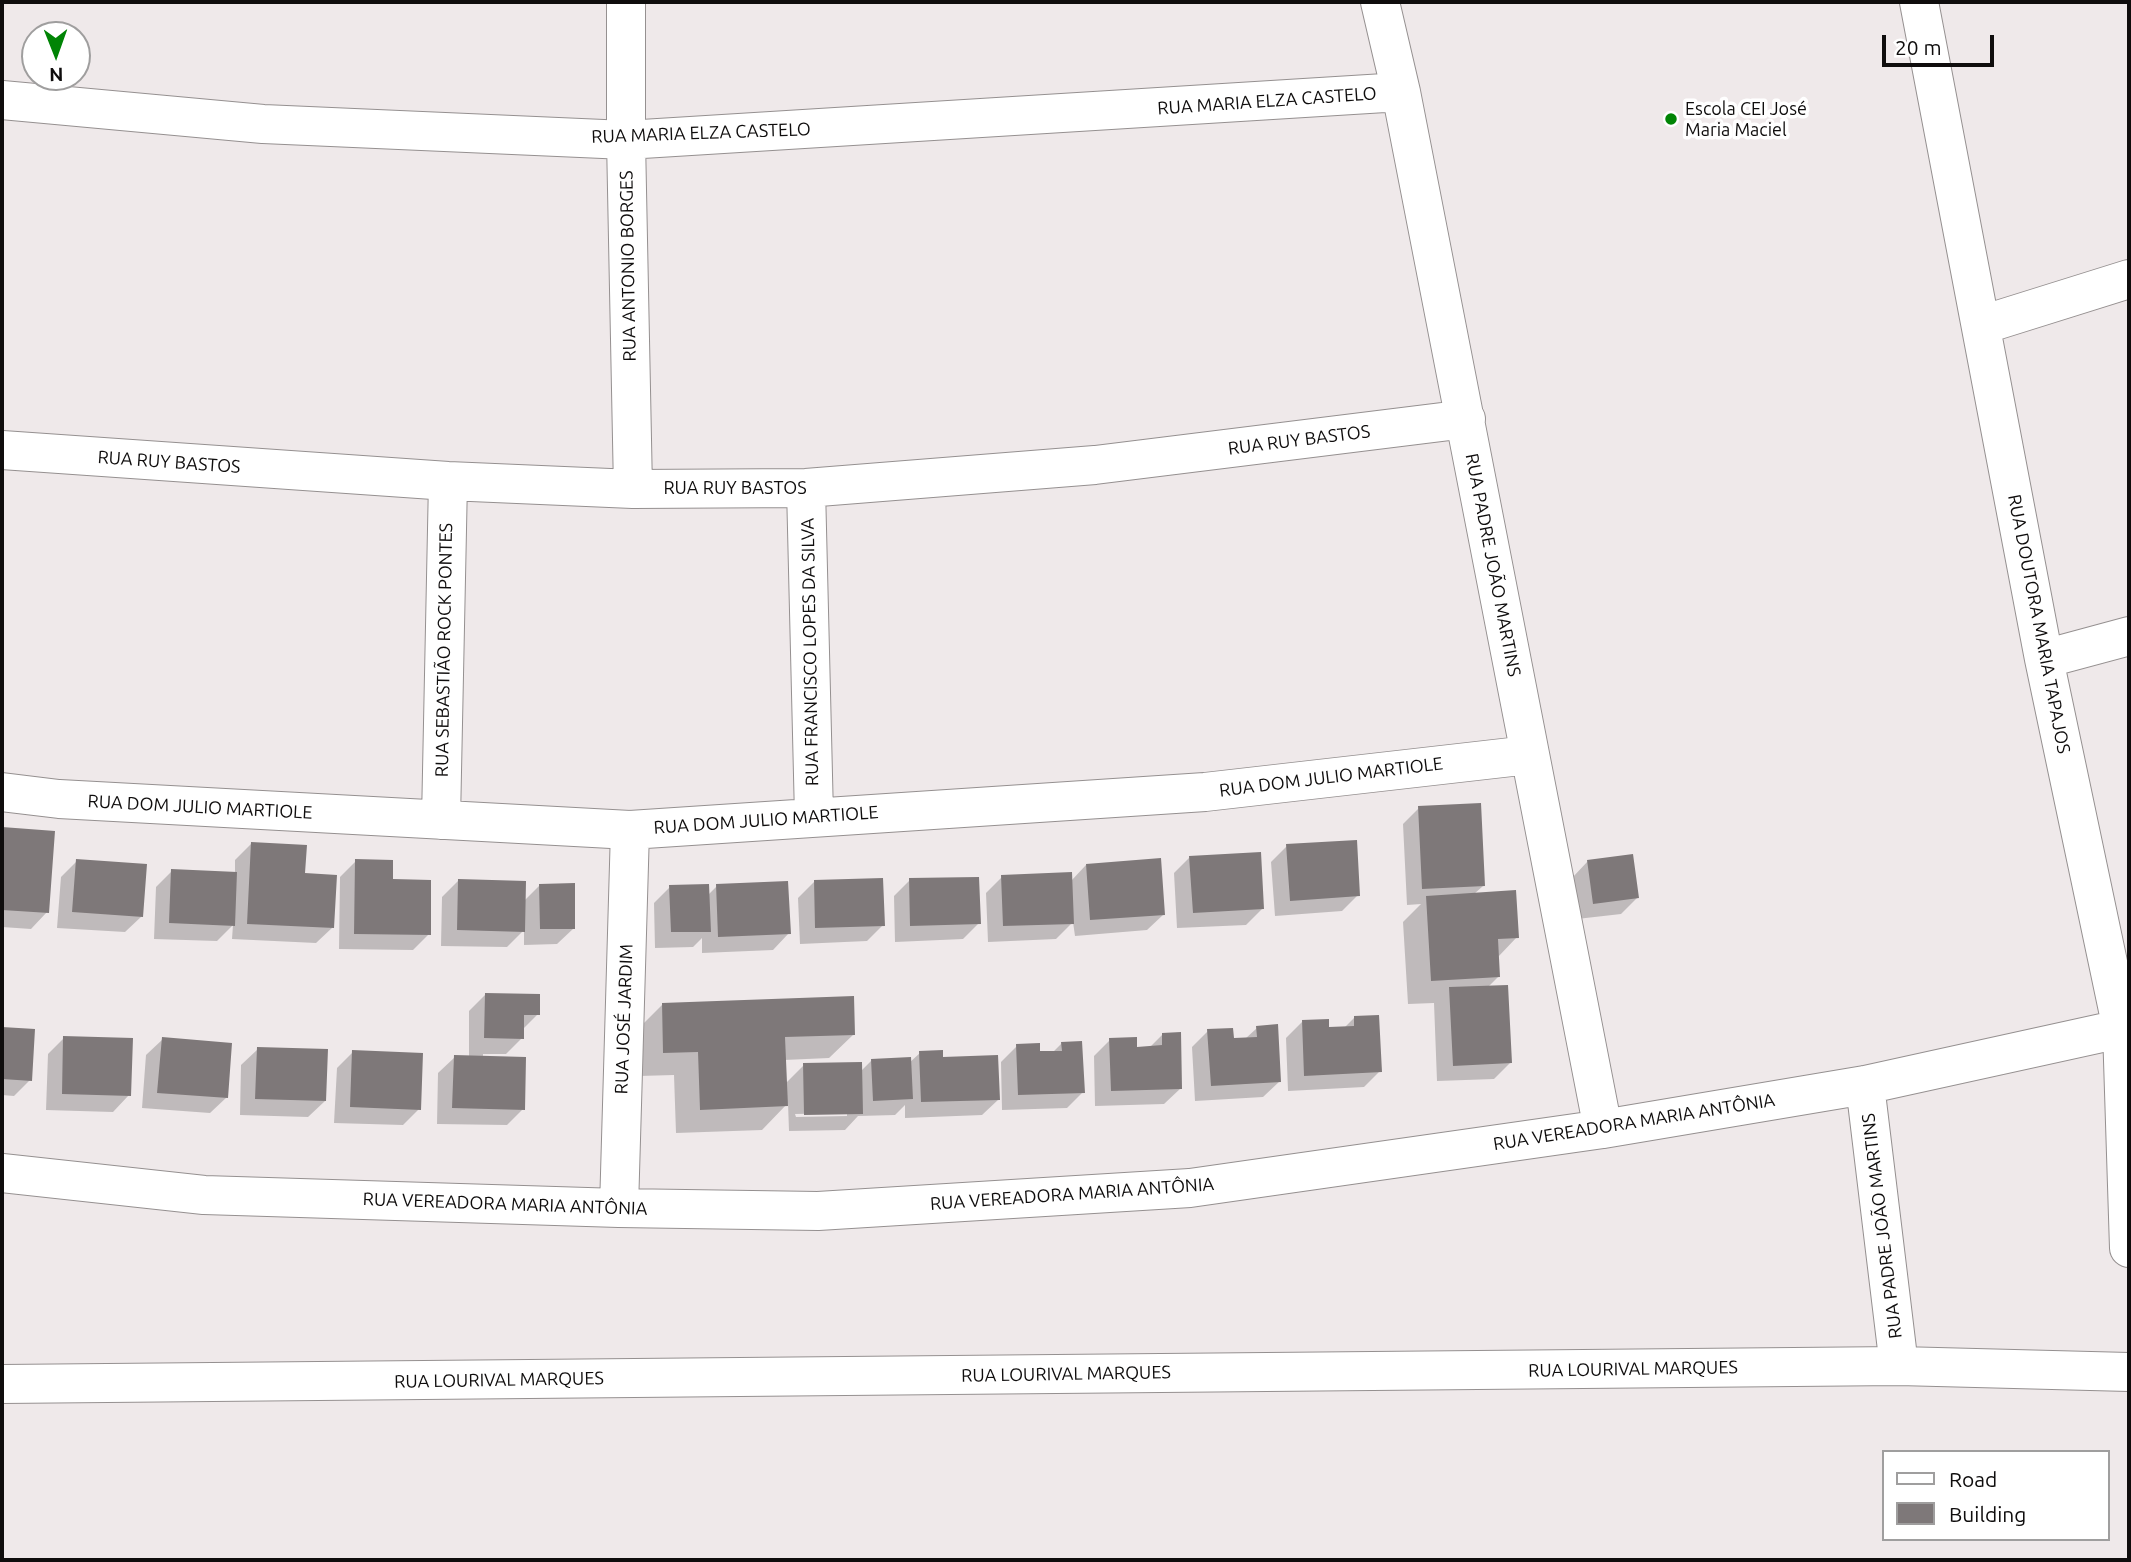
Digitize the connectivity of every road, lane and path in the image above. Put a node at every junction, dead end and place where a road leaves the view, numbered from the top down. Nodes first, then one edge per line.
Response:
1 (626, 2) edge
2 (1380, 2) edge
3 (1919, 2) edge
4 (1401, 92) junction
5 (2, 100) edge
6 (626, 140) junction
7 (2129, 279) edge
8 (1982, 325) junction
9 (1466, 419) junction
10 (2, 450) edge
11 (448, 481) junction
12 (806, 488) junction
13 (633, 489) junction
14 (2129, 636) edge
15 (2044, 659) junction
16 (1529, 755) junction
17 (2, 792) edge
18 (814, 816) junction
19 (441, 820) junction
20 (630, 830) junction
21 (2125, 1028) edge
22 (1865, 1085) junction
23 (1603, 1129) junction
24 (2, 1173) edge
25 (619, 1208) junction
26 (2129, 1248) edge
27 (1899, 1367) junction
28 (2129, 1372) edge
29 (2, 1384) edge

1 - 6 street, RUA ANTONIO BORGES
2 - 4 street, RUA PADRE JOÃO MARTINS
3 - 8 street, RUA DOUTORA MARIA TAPAJOS
4 - 6 street, RUA MARIA ELZA CASTELO
4 - 9 street, RUA PADRE JOÃO MARTINS
5 - 6 street, RUA MARIA ELZA CASTELO
6 - 13 street, RUA ANTONIO BORGES
7 - 8 street
8 - 15 street, RUA DOUTORA MARIA TAPAJOS
9 - 12 street, RUA RUY BASTOS
9 - 16 street, RUA PADRE JOÃO MARTINS
10 - 11 street, RUA RUY BASTOS
11 - 13 street, RUA RUY BASTOS
11 - 19 street, RUA SEBASTIÃO ROCK PONTES
12 - 13 street, RUA RUY BASTOS
12 - 18 street, RUA FRANCISCO LOPES DA SILVA
14 - 15 street
15 - 21 street, RUA DOUTORA MARIA TAPAJOS
16 - 18 street, RUA DOM JULIO MARTIOLE
16 - 23 street, RUA PADRE JOÃO MARTINS
17 - 19 street, RUA DOM JULIO MARTIOLE
18 - 20 street, RUA DOM JULIO MARTIOLE
19 - 20 street, RUA DOM JULIO MARTIOLE
20 - 25 street, RUA JOSÉ JARDIM
21 - 22 street, RUA VEREADORA MARIA ANTÔNIA
21 - 26 street, RUA DOUTORA MARIA TAPAJOS
22 - 23 street, RUA VEREADORA MARIA ANTÔNIA
22 - 27 street, RUA PADRE JOÃO MARTINS
23 - 25 street, RUA VEREADORA MARIA ANTÔNIA
24 - 25 street, RUA VEREADORA MARIA ANTÔNIA
27 - 28 street, RUA LOURIVAL MARQUES
27 - 29 street, RUA LOURIVAL MARQUES

